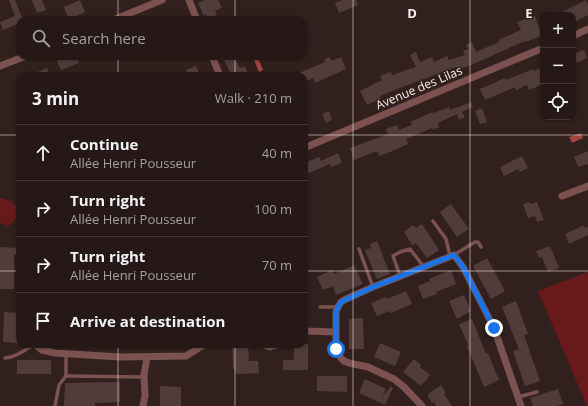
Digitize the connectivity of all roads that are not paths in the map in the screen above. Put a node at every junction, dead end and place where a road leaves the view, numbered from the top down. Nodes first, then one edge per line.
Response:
1 (162, 0) edge
2 (188, 0) edge
3 (123, 16) edge
4 (195, 16) edge
5 (588, 29) edge
6 (576, 35) edge
7 (540, 49) edge
8 (16, 60) edge
9 (214, 60) edge
10 (0, 66) edge
11 (218, 72) edge
12 (308, 146) edge
13 (588, 186) edge
14 (562, 196) dead end
15 (433, 221) dead end
16 (481, 247) dead end
17 (359, 249) dead end
18 (452, 255) junction
19 (424, 267) junction
20 (400, 276) junction
21 (373, 287) junction
22 (320, 307) dead end
23 (338, 307) junction
24 (308, 331) edge
25 (336, 332) junction
26 (28, 348) edge
27 (39, 348) edge
28 (199, 348) edge
29 (66, 354) junction
30 (147, 357) junction
31 (6, 358) dead end
32 (66, 376) junction
33 (144, 377) junction
34 (537, 392) dead end
35 (518, 397) junction
36 (55, 406) edge
37 (143, 406) edge
38 (422, 406) edge
39 (521, 406) edge

1 - 3 street
2 - 4 street
5 - 6 street
7 - 12 street, Avenue des Lilas
8 - 10 street
9 - 11 street
13 - 14 street
15 - 18 lane
16 - 18 lane
17 - 21 lane
18 - 19 street
18 - 35 street
19 - 20 street
19 - 20 lane
20 - 21 street
21 - 23 street
22 - 23 lane
23 - 25 street
24 - 25 street
25 - 38 street
26 - 31 lane
27 - 29 street
28 - 30 street
29 - 30 street
29 - 32 lane
30 - 33 street
32 - 33 lane
32 - 36 lane
33 - 37 street
34 - 35 lane
35 - 39 street

